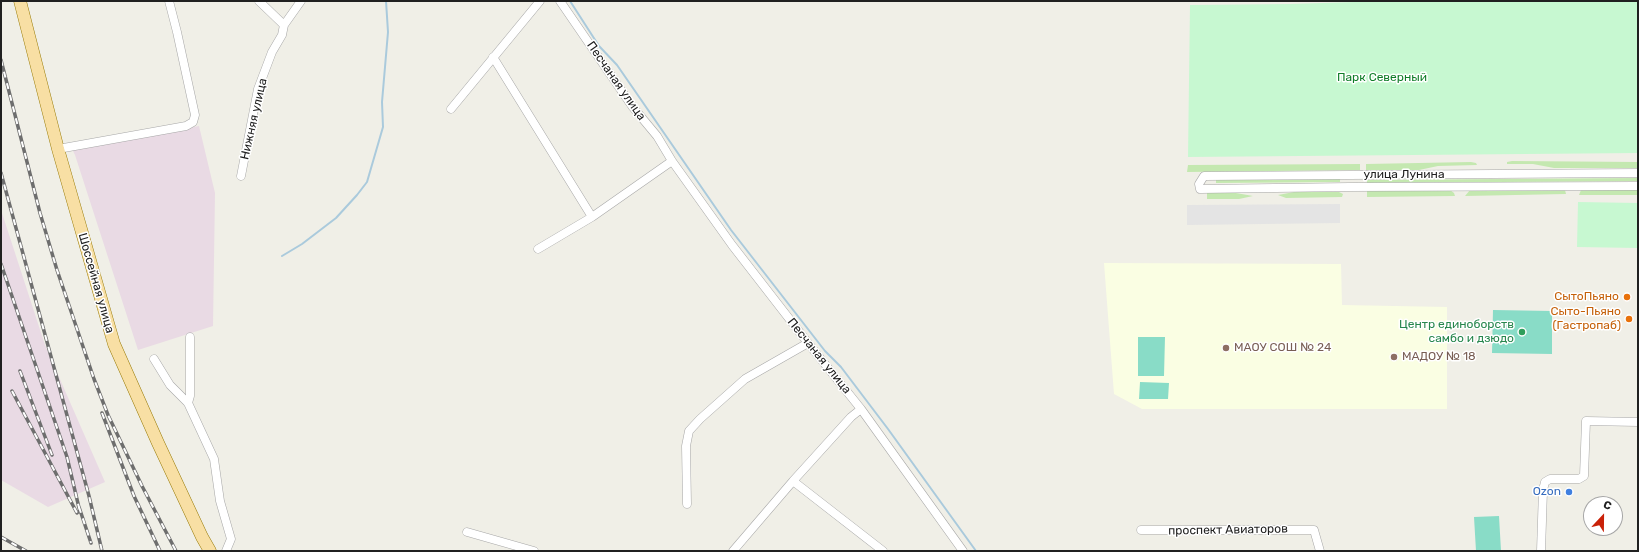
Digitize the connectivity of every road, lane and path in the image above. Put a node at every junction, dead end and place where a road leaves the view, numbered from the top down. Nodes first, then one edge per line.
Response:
1 (20, 1) edge
2 (168, 1) edge
3 (259, 1) edge
4 (301, 1) edge
5 (540, 1) edge
6 (560, 1) edge
7 (284, 25) junction
8 (493, 57) junction
9 (451, 109) dead end
10 (58, 149) junction
11 (672, 161) junction
12 (1638, 173) edge
13 (1350, 175) junction
14 (241, 176) dead end
15 (1638, 186) edge
16 (1350, 187) junction
17 (592, 217) junction
18 (538, 249) dead end
19 (190, 337) dead end
20 (808, 343) junction
21 (154, 359) dead end
22 (188, 403) junction
23 (861, 409) junction
24 (1638, 422) edge
25 (793, 481) junction
26 (687, 504) dead end
27 (1141, 530) dead end
28 (467, 532) dead end
29 (210, 551) edge
30 (226, 551) edge
31 (534, 551) edge
32 (733, 551) edge
33 (883, 551) edge
34 (964, 551) edge
35 (1320, 551) edge
36 (1541, 551) edge

1 - 10 main road, Шоссейная улица
2 - 10 street
3 - 7 street
4 - 7 street, Нижняя улица
5 - 8 street
6 - 11 street, Песчаная улица
7 - 14 street, Нижняя улица
8 - 9 street
8 - 17 street
10 - 29 main road, Шоссейная улица
11 - 17 street
11 - 20 street, Песчаная улица
12 - 13 street, улица Лунина
13 - 16 street, улица Лунина
13 - 16 street
15 - 16 street, улица Лунина
17 - 18 street
19 - 22 street
20 - 23 street, Песчаная улица
20 - 26 street
21 - 22 street
22 - 30 street
23 - 25 street
23 - 34 street, Песчаная улица
24 - 36 street
25 - 32 street
25 - 33 street
27 - 35 street, проспект Авиаторов
28 - 31 street

